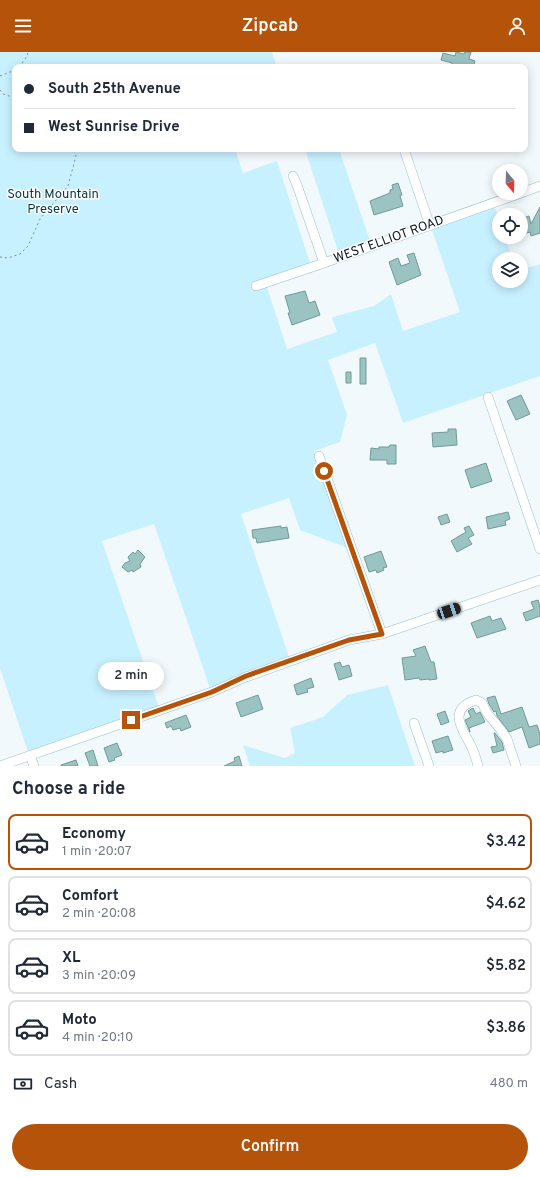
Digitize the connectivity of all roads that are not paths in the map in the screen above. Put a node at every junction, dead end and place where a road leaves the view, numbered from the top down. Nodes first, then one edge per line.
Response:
1 (405, 152) edge
2 (293, 176) dead end
3 (540, 186) edge
4 (528, 190) edge
5 (502, 200) edge
6 (430, 226) junction
7 (324, 263) junction
8 (256, 286) dead end
9 (488, 397) dead end
10 (319, 456) dead end
11 (540, 549) edge
12 (540, 580) edge
13 (382, 634) junction
14 (414, 723) dead end
15 (30, 755) junction
16 (0, 766) edge
17 (34, 766) edge
18 (429, 766) edge
19 (478, 766) edge
20 (516, 766) edge

1 - 6 street
2 - 7 street
3 - 4 street, WEST ELLIOT ROAD
5 - 6 street, WEST ELLIOT ROAD
6 - 7 street, WEST ELLIOT ROAD
7 - 8 street, WEST ELLIOT ROAD
9 - 11 street
10 - 13 street
12 - 13 street
13 - 15 street
14 - 18 street
15 - 16 street
15 - 17 street
19 - 20 street

